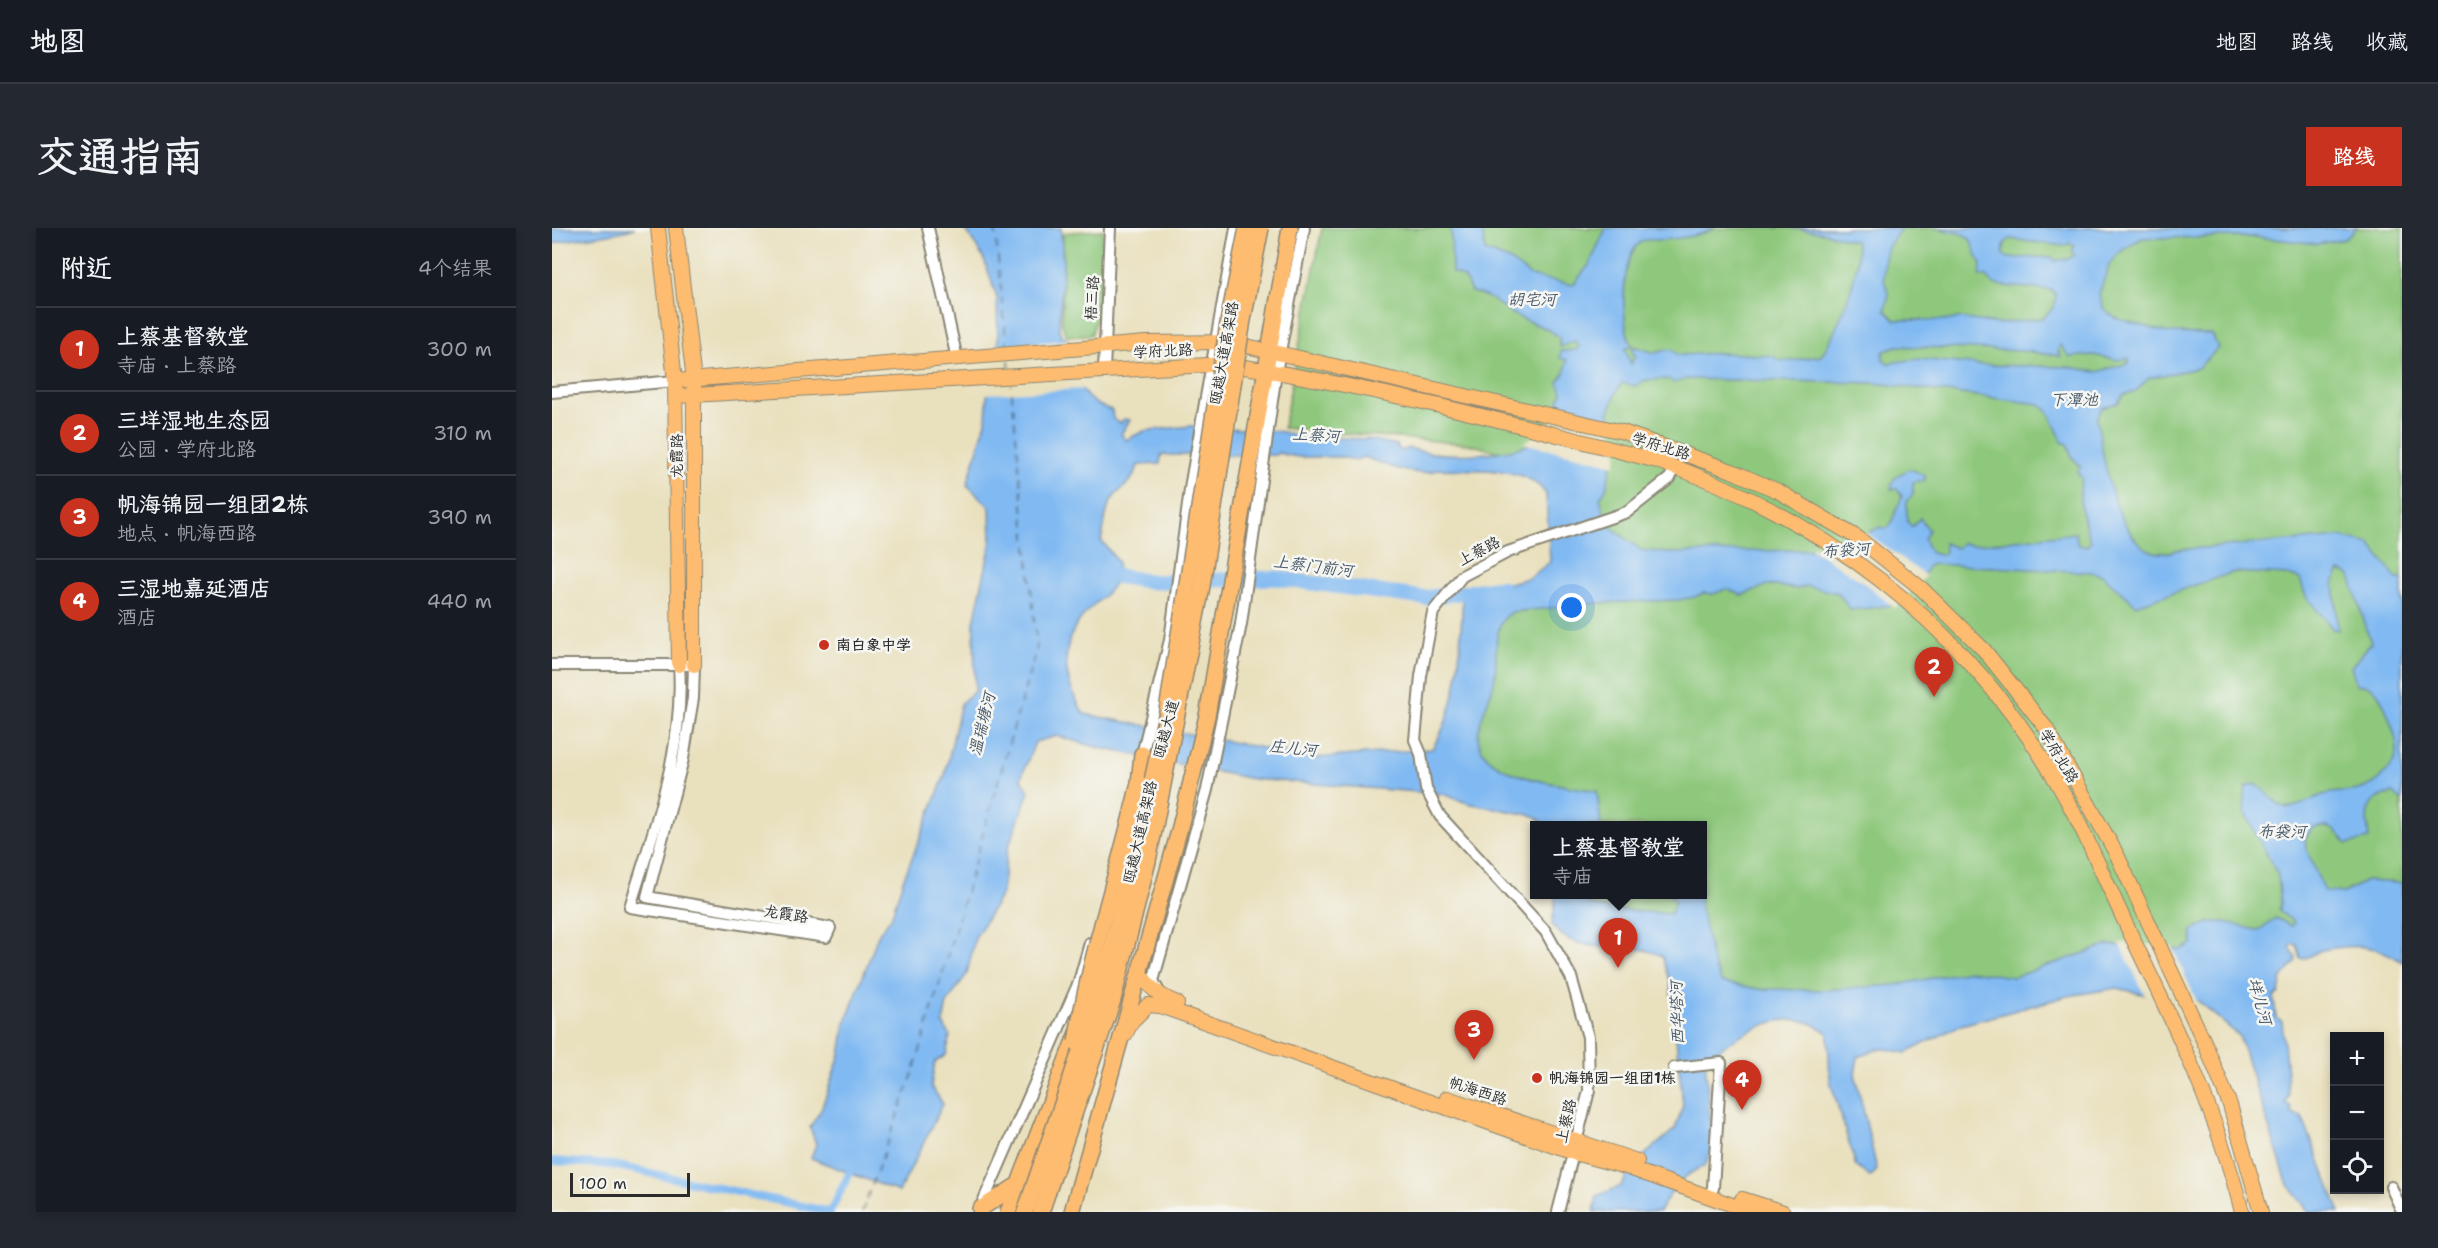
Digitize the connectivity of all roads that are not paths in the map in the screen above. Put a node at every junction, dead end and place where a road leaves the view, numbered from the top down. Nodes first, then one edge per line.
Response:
1 (676, 228) edge
2 (928, 228) edge
3 (1110, 228) edge
4 (1236, 228) edge
5 (1248, 228) edge
6 (1261, 228) edge
7 (1290, 228) edge
8 (1296, 228) edge
9 (1304, 228) edge
10 (659, 229) edge
11 (1283, 272) junction
12 (1223, 342) junction
13 (1104, 347) junction
14 (1276, 351) junction
15 (957, 359) junction
16 (1219, 364) junction
17 (1097, 371) junction
18 (1271, 371) junction
19 (675, 381) junction
20 (694, 381) junction
21 (552, 392) edge
22 (675, 396) junction
23 (694, 396) junction
24 (1675, 467) junction
25 (552, 665) edge
26 (679, 665) junction
27 (694, 665) junction
28 (1160, 722) junction
29 (1211, 732) junction
30 (1142, 754) junction
31 (1125, 816) junction
32 (1128, 855) junction
33 (1139, 972) junction
34 (1161, 1002) junction
35 (1674, 1068) dead end
36 (1069, 1085) junction
37 (1104, 1090) junction
38 (1575, 1147) junction
39 (1019, 1184) junction
40 (2391, 1187) dead end
41 (1711, 1192) junction
42 (980, 1211) edge
43 (2402, 1211) edge
44 (1008, 1212) edge
45 (1025, 1212) edge
46 (1041, 1212) edge
47 (1072, 1212) edge
48 (1558, 1212) edge
49 (1752, 1212) edge
50 (1783, 1212) edge
51 (2242, 1212) edge
52 (2261, 1212) edge

1 - 20 main road, 龙霞路
2 - 15 street
3 - 13 street, 梧三路
4 - 12 street
5 - 12 highway, 瓯越大道
5 - 36 highway, 瓯越大道高架路, bridge
6 - 46 highway, 瓯越大道高架路, bridge
7 - 11 highway
8 - 11 highway
9 - 14 street
10 - 19 main road, 龙霞路
11 - 14 highway
12 - 13 main road, 学府北路
12 - 14 main road, 学府北路
12 - 16 highway, 瓯越大道
13 - 15 main road, 学府北路
13 - 17 street, 梧三路
14 - 18 highway
14 - 52 main road, 学府北路
15 - 20 main road, 学府北路
16 - 17 main road, 学府北路
16 - 18 main road, 学府北路
16 - 28 street
16 - 28 highway, 瓯越大道, bridge
17 - 23 main road, 学府北路
18 - 24 main road, 学府北路
18 - 29 highway
18 - 29 street
19 - 20 main road, 学府北路
19 - 21 street
19 - 22 main road, 龙霞路
20 - 23 main road, 龙霞路
22 - 23 main road, 学府北路
22 - 26 main road, 龙霞路
23 - 27 main road, 龙霞路
24 - 38 street, 上蔡路
24 - 51 main road, 学府北路
25 - 26 street
26 - 27 street
26 - 27 street, 龙霞路
28 - 30 street
28 - 32 highway, 瓯越大道, bridge
29 - 33 highway
29 - 34 street
30 - 31 street
30 - 36 highway, bridge
31 - 32 street
31 - 42 street
32 - 39 highway, 瓯越大道
33 - 34 main road
33 - 37 highway
34 - 37 main road
34 - 38 main road, 帆海西路
35 - 41 street
36 - 45 highway, 瓯越大道高架路, bridge
37 - 47 highway
38 - 41 main road, 帆海西路
38 - 48 street, 上蔡路
39 - 42 highway
39 - 44 highway, 瓯越大道
40 - 43 street
41 - 49 main road, 帆海西路
41 - 50 main road, 帆海西路

